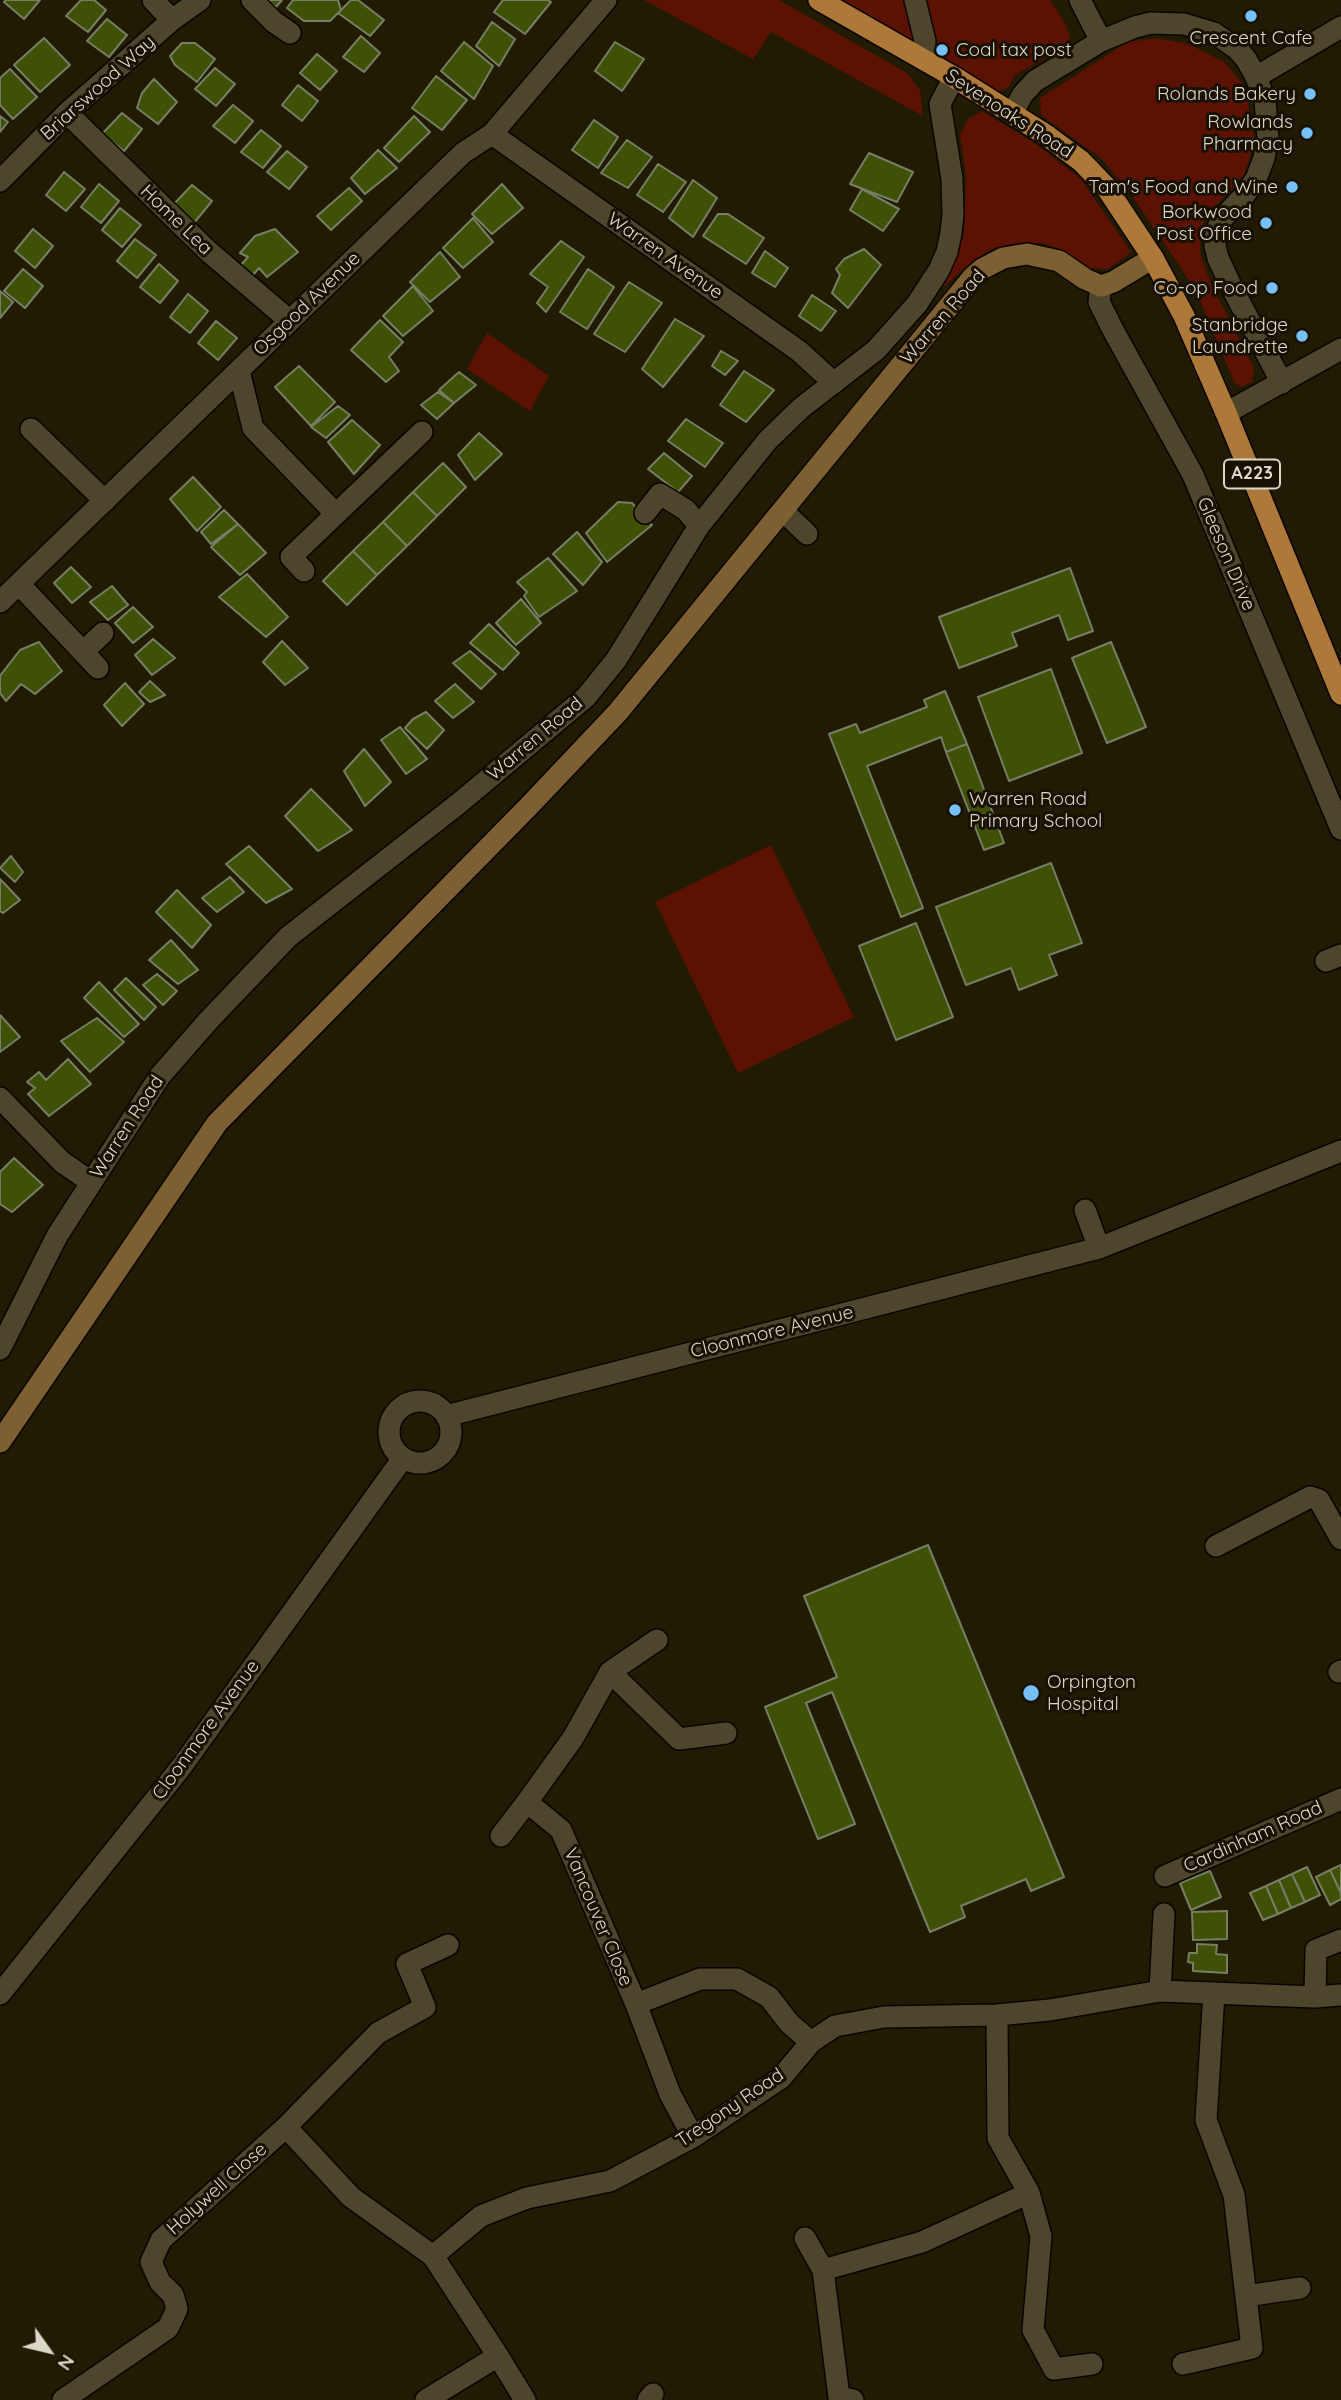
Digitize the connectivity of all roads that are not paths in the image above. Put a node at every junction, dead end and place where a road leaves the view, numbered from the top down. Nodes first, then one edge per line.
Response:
1 (153, 0) edge
2 (200, 0) edge
3 (252, 0) edge
4 (606, 0) edge
5 (819, 0) edge
6 (915, 0) edge
7 (1080, 0) edge
8 (172, 20) junction
9 (1341, 27) edge
10 (274, 30) dead end
11 (1101, 41) junction
12 (923, 59) junction
13 (954, 77) junction
14 (1256, 77) junction
15 (67, 113) junction
16 (1012, 113) junction
17 (492, 134) junction
18 (0, 181) edge
19 (1153, 258) junction
20 (1101, 286) junction
21 (290, 321) junction
22 (1341, 349) edge
23 (239, 371) junction
24 (834, 383) junction
25 (1282, 383) junction
26 (1226, 413) junction
27 (31, 429) dead end
28 (422, 432) dead end
29 (105, 500) junction
30 (783, 511) junction
31 (645, 513) dead end
32 (336, 514) junction
33 (699, 526) junction
34 (807, 534) dead end
35 (304, 571) dead end
36 (19, 584) junction
37 (0, 602) edge
38 (103, 633) dead end
39 (83, 652) junction
40 (98, 668) dead end
41 (1341, 694) edge
42 (1341, 829) edge
43 (0, 1098) edge
44 (1341, 1151) edge
45 (91, 1182) junction
46 (1086, 1210) dead end
47 (1099, 1248) junction
48 (0, 1349) edge
49 (446, 1416) junction
50 (0, 1442) edge
51 (403, 1458) junction
52 (1341, 1539) edge
53 (1216, 1546) dead end
54 (657, 1640) dead end
55 (610, 1672) junction
56 (726, 1733) dead end
57 (1341, 1799) edge
58 (527, 1802) junction
59 (501, 1836) dead end
60 (1165, 1876) dead end
61 (1164, 1914) dead end
62 (1341, 1940) edge
63 (448, 1945) dead end
64 (1160, 1991) junction
65 (1214, 1993) junction
66 (0, 1994) edge
67 (1341, 1995) edge
68 (1315, 1997) junction
69 (636, 2004) junction
70 (997, 2015) junction
71 (811, 2042) junction
72 (286, 2127) junction
73 (693, 2137) junction
74 (1029, 2193) junction
75 (805, 2238) dead end
76 (433, 2256) junction
77 (822, 2270) junction
78 (1300, 2288) dead end
79 (1246, 2296) junction
80 (498, 2356) junction
81 (1092, 2364) dead end
82 (1183, 2364) dead end
83 (63, 2400) edge
84 (426, 2400) edge
85 (525, 2400) edge
86 (853, 2400) edge

1 - 8 street
2 - 8 street, Briarswood Way
3 - 10 street
4 - 17 street, Osgood Avenue
5 - 12 main road, Sevenoaks Road / A223
6 - 12 street
7 - 11 street
8 - 15 street, Briarswood Way
9 - 14 street
11 - 14 street
11 - 16 street
12 - 13 main road, Sevenoaks Road / A223
13 - 16 main road, Sevenoaks Road / A223
13 - 24 street, Warren Road
14 - 25 street
15 - 18 street, Briarswood Way
15 - 21 street, Home Lea
16 - 19 main road, Sevenoaks Road / A223
17 - 21 street, Osgood Avenue
17 - 24 street, Warren Avenue
19 - 20 street
19 - 26 main road, Sevenoaks Road / A223
20 - 30 street, Warren Road
20 - 42 street, Gleeson Drive
21 - 23 street, Osgood Avenue
22 - 25 street
23 - 29 street, Osgood Avenue
23 - 32 street
24 - 33 street, Warren Road
25 - 26 street
26 - 41 main road, Sevenoaks Road / A223
27 - 29 street
28 - 32 street
29 - 36 street, Osgood Avenue
30 - 34 street
30 - 50 street, Warren Road
31 - 33 street
32 - 35 street
33 - 45 street, Warren Road
36 - 37 street, Osgood Avenue
36 - 39 street
38 - 39 street
39 - 40 street
43 - 45 street
44 - 47 street, Cloonmore Avenue
45 - 48 street, Warren Road
46 - 47 street
47 - 49 street, Cloonmore Avenue
49 - 51 street
49 - 51 street
51 - 66 street, Cloonmore Avenue
52 - 53 street
54 - 55 street
55 - 56 street
55 - 58 street
57 - 60 street, Cardinham Road
58 - 59 street
58 - 69 street, Vancouver Close
61 - 64 street
62 - 68 street
63 - 72 street, Holywell Close
64 - 65 street, Tregony Road
64 - 70 street, Tregony Road
65 - 68 street, Tregony Road
65 - 79 street
67 - 68 street, Tregony Road
69 - 71 street, Vancouver Close
69 - 73 street, Vancouver Close
70 - 71 street, Tregony Road
70 - 74 street
71 - 73 street, Tregony Road
72 - 76 street
72 - 83 street, Holywell Close
73 - 76 street, Tregony Road
74 - 77 street
74 - 81 street
75 - 77 street
76 - 80 street
77 - 86 street
78 - 79 street
79 - 82 street
80 - 84 street
80 - 85 street

